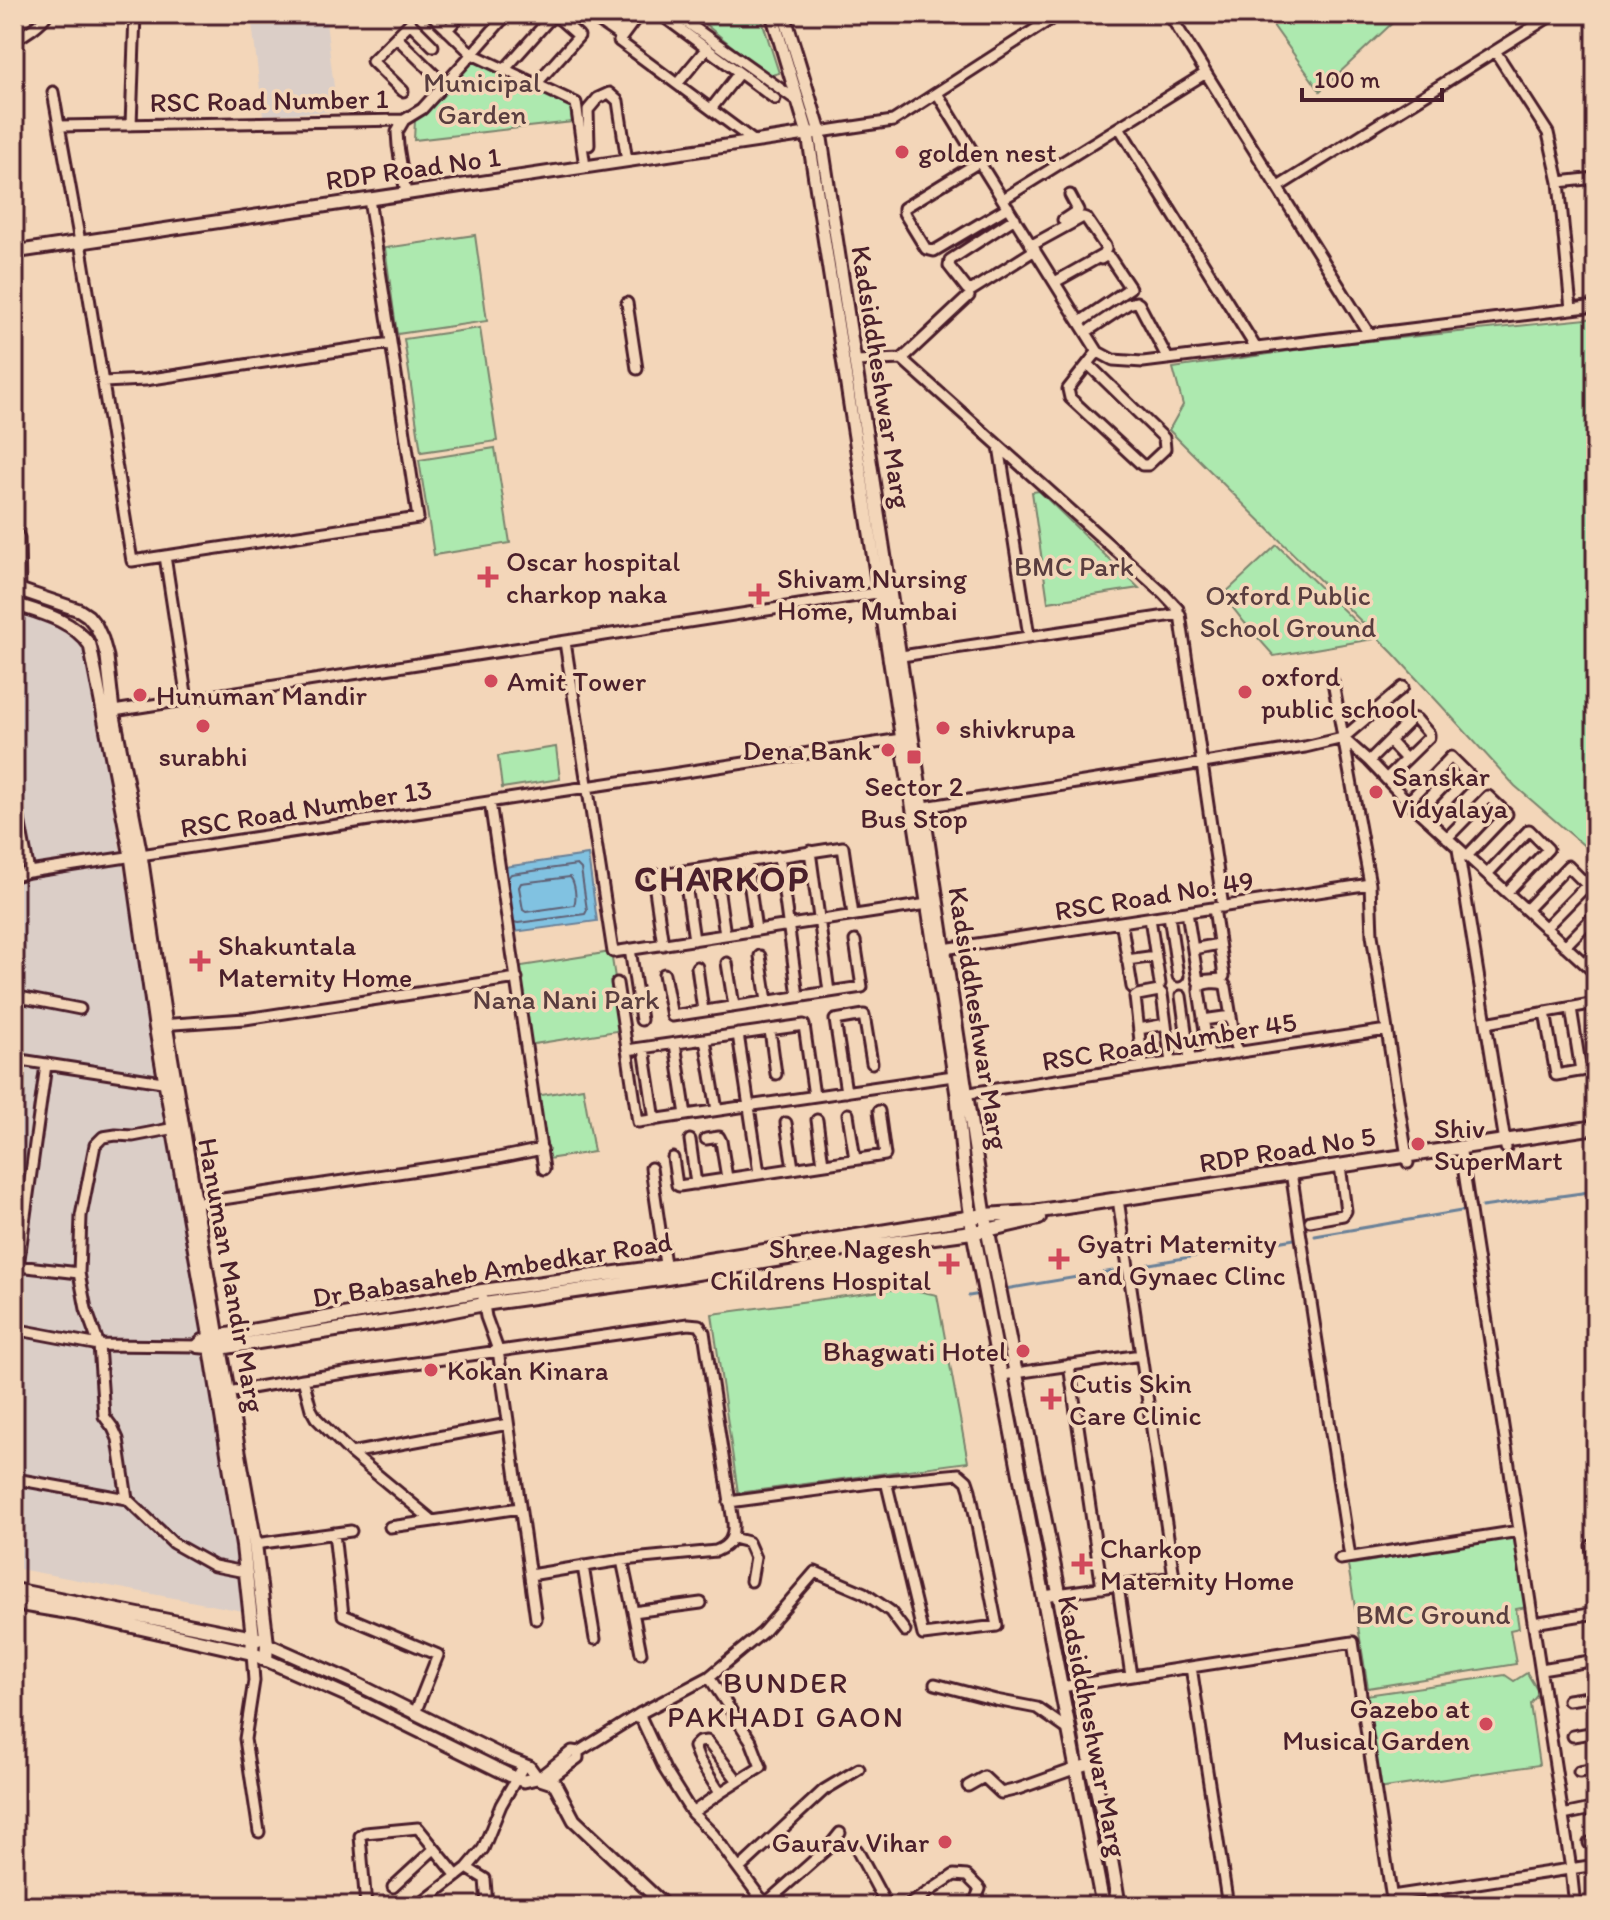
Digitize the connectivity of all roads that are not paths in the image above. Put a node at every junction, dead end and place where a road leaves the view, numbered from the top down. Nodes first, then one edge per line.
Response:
1 (47, 14) edge
2 (135, 14) edge
3 (431, 14) edge
4 (461, 14) edge
5 (507, 14) edge
6 (554, 14) edge
7 (588, 14) edge
8 (632, 14) edge
9 (639, 14) edge
10 (660, 14) edge
11 (675, 14) edge
12 (772, 14) edge
13 (784, 14) edge
14 (1059, 14) edge
15 (1169, 14) edge
16 (1554, 14) edge
17 (447, 30) junction
18 (396, 37) junction
19 (14, 40) edge
20 (433, 46) dead end
21 (707, 48) junction
22 (1495, 51) junction
23 (472, 54) junction
24 (505, 69) junction
25 (739, 73) junction
26 (1206, 73) junction
27 (444, 84) junction
28 (536, 84) junction
29 (677, 84) junction
30 (403, 91) dead end
31 (53, 92) dead end
32 (937, 93) junction
33 (775, 99) dead end
34 (799, 102) junction
35 (711, 109) junction
36 (404, 120) junction
37 (131, 125) junction
38 (59, 126) junction
39 (1119, 127) junction
40 (814, 133) junction
41 (755, 142) junction
42 (589, 145) dead end
43 (627, 161) junction
44 (979, 162) junction
45 (585, 167) junction
46 (1596, 178) edge
47 (1559, 182) junction
48 (1278, 187) junction
49 (406, 194) junction
50 (1070, 195) dead end
51 (369, 199) junction
52 (1006, 203) junction
53 (1015, 218) junction
54 (80, 242) junction
55 (1032, 245) junction
56 (14, 252) edge
57 (1056, 284) junction
58 (969, 296) dead end
59 (627, 303) dead end
60 (1596, 306) edge
61 (1571, 309) junction
62 (1080, 322) junction
63 (1086, 332) junction
64 (1369, 334) junction
65 (391, 343) junction
66 (1256, 348) junction
67 (1098, 352) junction
68 (902, 359) junction
69 (1168, 359) junction
70 (855, 361) junction
71 (1088, 364) junction
72 (637, 369) dead end
73 (103, 382) junction
74 (999, 446) junction
75 (14, 529) edge
76 (165, 556) junction
77 (17, 589) edge
78 (884, 592) junction
79 (14, 604) edge
80 (1178, 609) dead end
81 (1029, 636) junction
82 (565, 642) junction
83 (894, 657) junction
84 (1333, 682) dead end
85 (1403, 687) dead end
86 (187, 700) junction
87 (108, 712) junction
88 (907, 738) junction
89 (1343, 738) junction
90 (1389, 741) junction
91 (1406, 759) junction
92 (1369, 761) junction
93 (1200, 764) junction
94 (1386, 779) junction
95 (587, 787) junction
96 (14, 793) edge
97 (490, 802) junction
98 (1408, 802) junction
99 (918, 808) junction
100 (1428, 820) junction
101 (1447, 838) junction
102 (1458, 849) junction
103 (810, 851) junction
104 (136, 856) junction
105 (779, 856) junction
106 (1467, 856) junction
107 (746, 861) junction
108 (715, 866) junction
109 (684, 871) junction
110 (29, 872) junction
111 (1489, 872) dead end
112 (14, 876) edge
113 (1370, 884) junction
114 (1509, 890) dead end
115 (932, 904) junction
116 (1218, 908) junction
117 (1526, 910) junction
118 (1187, 912) junction
119 (1596, 914) edge
120 (853, 915) junction
121 (1169, 915) junction
122 (1150, 918) junction
123 (819, 921) junction
124 (787, 926) junction
125 (1122, 926) dead end
126 (1545, 928) junction
127 (756, 930) junction
128 (725, 935) junction
129 (694, 940) junction
130 (855, 941) dead end
131 (1219, 944) junction
132 (663, 945) junction
133 (1565, 946) junction
134 (630, 949) junction
135 (944, 949) junction
136 (1193, 949) junction
137 (1596, 951) edge
138 (760, 956) dead end
139 (1156, 956) junction
140 (1127, 960) junction
141 (727, 963) dead end
142 (1584, 963) junction
143 (697, 967) dead end
144 (664, 974) dead end
145 (1596, 974) edge
146 (1178, 976) dead end
147 (517, 978) junction
148 (617, 983) dead end
149 (1160, 984) dead end
150 (1132, 987) dead end
151 (829, 992) junction
152 (14, 996) edge
153 (798, 996) junction
154 (1181, 996) dead end
155 (767, 1001) junction
156 (1596, 1003) edge
157 (734, 1006) junction
158 (1571, 1008) junction
159 (80, 1009) dead end
160 (703, 1011) junction
161 (1545, 1012) junction
162 (1231, 1016) junction
163 (641, 1020) dead end
164 (1203, 1020) junction
165 (1486, 1023) junction
166 (1166, 1024) junction
167 (160, 1025) junction
168 (1139, 1029) junction
169 (770, 1030) junction
170 (1387, 1030) junction
171 (738, 1034) junction
172 (705, 1039) junction
173 (675, 1044) junction
174 (644, 1048) junction
175 (627, 1050) junction
176 (1237, 1053) junction
177 (1209, 1057) junction
178 (14, 1059) edge
179 (1190, 1059) junction
180 (872, 1063) dead end
181 (1171, 1063) junction
182 (46, 1065) junction
183 (1143, 1067) junction
184 (1596, 1068) edge
185 (1581, 1071) junction
186 (776, 1074) dead end
187 (958, 1075) junction
188 (170, 1083) junction
189 (846, 1092) junction
190 (962, 1095) junction
191 (814, 1096) junction
192 (749, 1106) junction
193 (717, 1110) junction
194 (879, 1111) dead end
195 (848, 1114) dead end
196 (686, 1115) junction
197 (655, 1120) junction
198 (817, 1120) dead end
199 (786, 1123) dead end
200 (1596, 1127) edge
201 (177, 1128) junction
202 (1596, 1135) edge
203 (706, 1139) dead end
204 (690, 1140) dead end
205 (1506, 1144) junction
206 (542, 1149) junction
207 (1461, 1150) junction
208 (673, 1158) dead end
209 (855, 1159) junction
210 (1408, 1159) junction
211 (823, 1164) junction
212 (651, 1168) dead end
213 (793, 1168) junction
214 (544, 1169) dead end
215 (759, 1173) junction
216 (1341, 1173) junction
217 (1291, 1176) junction
218 (727, 1178) junction
219 (696, 1184) junction
220 (191, 1204) junction
221 (1119, 1206) junction
222 (985, 1215) junction
223 (1310, 1221) dead end
224 (977, 1226) junction
225 (666, 1272) junction
226 (79, 1273) junction
227 (483, 1298) junction
228 (14, 1329) edge
229 (211, 1344) junction
230 (99, 1345) junction
231 (498, 1350) junction
232 (1141, 1355) junction
233 (1069, 1365) junction
234 (1016, 1373) junction
235 (1002, 1375) junction
236 (303, 1379) junction
237 (228, 1392) junction
238 (508, 1424) junction
239 (351, 1453) junction
240 (21, 1480) dead end
241 (886, 1481) junction
242 (127, 1499) junction
243 (729, 1502) junction
244 (520, 1508) junction
245 (433, 1521) junction
246 (390, 1527) dead end
247 (351, 1531) dead end
248 (1519, 1531) junction
249 (334, 1533) junction
250 (733, 1538) junction
251 (255, 1544) junction
252 (1591, 1546) dead end
253 (622, 1560) junction
254 (583, 1566) junction
255 (245, 1572) junction
256 (530, 1575) junction
257 (1596, 1577) edge
258 (751, 1581) dead end
259 (1118, 1586) junction
260 (1102, 1588) junction
261 (14, 1590) edge
262 (1059, 1593) junction
263 (1044, 1596) junction
264 (255, 1600) junction
265 (14, 1603) edge
266 (701, 1603) dead end
267 (633, 1612) junction
268 (1596, 1613) edge
269 (536, 1619) dead end
270 (1533, 1623) junction
271 (905, 1631) dead end
272 (253, 1637) junction
273 (595, 1639) dead end
274 (267, 1644) junction
275 (252, 1653) junction
276 (641, 1653) dead end
277 (266, 1660) junction
278 (1596, 1660) edge
279 (1191, 1667) junction
280 (1541, 1669) junction
281 (1131, 1676) junction
282 (709, 1677) junction
283 (254, 1681) junction
284 (935, 1684) dead end
285 (1077, 1684) junction
286 (1061, 1687) junction
287 (1596, 1696) edge
288 (1568, 1700) dead end
289 (415, 1713) junction
290 (639, 1714) junction
291 (1070, 1731) junction
292 (1596, 1732) edge
293 (1573, 1736) dead end
294 (1091, 1763) junction
295 (524, 1765) junction
296 (1077, 1767) junction
297 (859, 1769) dead end
298 (1596, 1769) edge
299 (1579, 1772) dead end
300 (517, 1779) junction
301 (540, 1779) junction
302 (738, 1781) junction
303 (968, 1786) dead end
304 (720, 1793) junction
305 (1596, 1808) edge
306 (692, 1813) junction
307 (1563, 1815) junction
308 (259, 1832) dead end
309 (840, 1833) dead end
310 (434, 1849) junction
311 (857, 1850) dead end
312 (1596, 1865) edge
313 (467, 1868) junction
314 (739, 1869) junction
315 (1571, 1869) junction
316 (457, 1876) junction
317 (393, 1887) dead end
318 (1393, 1901) edge
319 (768, 1905) edge
320 (976, 1905) edge
321 (366, 1906) edge
322 (418, 1906) edge
323 (487, 1906) edge
324 (665, 1906) edge
325 (887, 1906) edge
326 (907, 1906) edge
327 (986, 1906) edge
328 (1000, 1906) edge
329 (1103, 1906) edge
330 (1119, 1906) edge
331 (1228, 1906) edge
332 (1575, 1906) edge

1 - 19 street
2 - 37 street
3 - 17 street
4 - 17 street
5 - 23 street
6 - 24 street
6 - 28 street
7 - 8 street
9 - 29 street
10 - 21 street
11 - 34 street
12 - 34 street
13 - 40 street
14 - 32 street
15 - 26 street
16 - 22 street
17 - 23 street
18 - 20 street
18 - 27 street
18 - 30 street
21 - 25 street
21 - 29 street
22 - 47 street
22 - 48 street
23 - 24 street
23 - 27 street
24 - 28 street
25 - 33 street
25 - 35 street
26 - 39 street
26 - 48 street
27 - 36 street
28 - 45 street
29 - 35 street
31 - 38 street
32 - 40 street
32 - 44 street
34 - 40 street
35 - 41 street
36 - 37 street, RSC Road Number 1
36 - 49 street, RSC Road Number 1
37 - 38 street, RSC Road Number 1
38 - 54 street
39 - 52 street
39 - 66 street
40 - 41 street, RDP Road No 1
40 - 70 street, Kadsiddheshwar Marg
40 - 78 street, Kadsiddheshwar Marg
41 - 43 street, RDP Road No 1
42 - 43 street
43 - 45 street, RDP Road No 1
44 - 52 street
44 - 52 street
45 - 49 street, RDP Road No 1
46 - 47 street
47 - 61 street
48 - 64 street
49 - 51 street, RDP Road No 1
50 - 55 street
51 - 54 street, RDP Road No 1
51 - 65 street
52 - 53 street
53 - 55 street
53 - 55 street
54 - 56 street, RDP Road No 1
54 - 73 street
55 - 57 street
55 - 57 street
57 - 62 street
57 - 62 street
58 - 68 street
59 - 72 street
60 - 61 street
61 - 64 street
62 - 63 street
63 - 67 street
63 - 69 street
64 - 66 street
65 - 73 street
65 - 76 street
66 - 69 street
67 - 69 street
67 - 71 street
68 - 70 street
68 - 74 street
70 - 78 street, Kadsiddheshwar Marg
71 - 71 street
73 - 76 street
74 - 80 street
74 - 81 street
75 - 77 street
76 - 86 street
77 - 87 street, Hanuman Mandir Marg
78 - 82 street
78 - 83 street, Kadsiddheshwar Marg
79 - 87 street
81 - 83 street
81 - 93 street
82 - 86 street
82 - 95 street
83 - 88 street, Kadsiddheshwar Marg
84 - 89 street
85 - 89 street
86 - 87 street
87 - 104 street, Hanuman Mandir Marg
88 - 95 street, RSC Road Number 13
88 - 99 street, Kadsiddheshwar Marg
89 - 92 street
89 - 93 street
89 - 113 street
90 - 91 street
90 - 91 street
90 - 92 street
91 - 94 street
92 - 94 street
93 - 99 street
93 - 116 street
94 - 98 street
95 - 97 street, RSC Road Number 13
95 - 134 street
96 - 110 street
97 - 104 street, RSC Road Number 13
97 - 147 street
98 - 100 street
98 - 100 street
99 - 115 street, Kadsiddheshwar Marg
100 - 101 street
101 - 102 street
101 - 106 street
102 - 106 street
102 - 165 street
103 - 105 street
103 - 120 street
103 - 123 street
104 - 110 street, RSC Road Number 13
104 - 167 street, Hanuman Mandir Marg
105 - 107 street
105 - 124 street
106 - 117 street
107 - 108 street
107 - 127 street
108 - 109 street
108 - 128 street
109 - 129 street
109 - 132 street
110 - 112 street, RSC Road Number 13
111 - 114 street
113 - 116 street, RSC Road No. 49
113 - 170 street
115 - 120 street
115 - 135 street, Kadsiddheshwar Marg
115 - 187 street, Kadsiddheshwar Marg
116 - 118 street, RSC Road No. 49
116 - 131 street
117 - 126 street
117 - 126 street
118 - 121 street, RSC Road No. 49
118 - 136 street
119 - 133 street
120 - 123 street
121 - 122 street, RSC Road No. 49
121 - 146 street
122 - 135 street, RSC Road No. 49
122 - 139 street
123 - 124 street
123 - 151 street
124 - 127 street
124 - 153 street
125 - 140 street
126 - 133 street
127 - 128 street
128 - 129 street
129 - 132 street
130 - 151 street
131 - 136 street
131 - 136 street
132 - 134 street
133 - 142 street
134 - 163 street
135 - 187 street, Kadsiddheshwar Marg
137 - 142 street
138 - 155 street
139 - 140 street
139 - 149 street
140 - 150 street
141 - 157 street
142 - 145 street
143 - 160 street
144 - 160 street
147 - 167 street
147 - 206 street
148 - 175 street
151 - 153 street
152 - 159 street
153 - 155 street
154 - 179 street
155 - 157 street
156 - 158 street
157 - 160 street
158 - 161 street
158 - 185 street
161 - 165 street
161 - 185 street
162 - 164 street
162 - 164 street
162 - 176 street
164 - 177 street
165 - 205 street
166 - 168 street
166 - 168 street
166 - 181 street
167 - 188 street, Hanuman Mandir Marg
168 - 183 street
169 - 171 street
169 - 186 street
169 - 191 street
170 - 176 street, RSC Road Number 45
170 - 210 street
171 - 172 street
171 - 192 street
172 - 173 street
172 - 193 street
173 - 174 street
173 - 196 street
174 - 175 street
174 - 197 street
175 - 197 street
176 - 177 street, RSC Road Number 45
177 - 179 street, RSC Road Number 45
178 - 182 street
179 - 181 street, RSC Road Number 45
180 - 189 street
181 - 183 street, RSC Road Number 45
182 - 188 street
182 - 226 street
183 - 190 street, RSC Road Number 45
184 - 185 street
187 - 189 street
187 - 190 street, Kadsiddheshwar Marg
188 - 201 street, Hanuman Mandir Marg
189 - 191 street
190 - 222 street, Kadsiddheshwar Marg
190 - 224 street, Kadsiddheshwar Marg
191 - 192 street
192 - 193 street
192 - 215 street
193 - 196 street
194 - 209 street
195 - 209 street
196 - 197 street
198 - 211 street
199 - 213 street
200 - 205 main road, RDP Road No 5
201 - 220 street, Hanuman Mandir Marg
201 - 226 street
202 - 205 main road, RDP Road No 5
203 - 218 street
204 - 219 street
205 - 207 main road, RDP Road No 5
206 - 214 street
206 - 220 street
207 - 210 main road, RDP Road No 5
207 - 248 street
208 - 219 street
209 - 211 street
210 - 216 main road, RDP Road No 5
210 - 217 main road, RDP Road No 5
211 - 213 street
212 - 225 street
213 - 215 street
215 - 218 street
216 - 217 main road, RDP Road No 5
216 - 223 street
217 - 221 main road, RDP Road No 5
217 - 222 main road, RDP Road No 5
217 - 248 street
218 - 219 street
220 - 229 street, Hanuman Mandir Marg
221 - 224 main road, RDP Road No 5
221 - 232 street
222 - 224 main road, Kadsiddheshwar Marg
224 - 225 main road, Dr Babasaheb Ambedkar Road
224 - 234 main road, Kadsiddheshwar Marg
224 - 235 main road, Kadsiddheshwar Marg
225 - 227 main road, Dr Babasaheb Ambedkar Road
226 - 230 street
227 - 229 main road, Dr Babasaheb Ambedkar Road
227 - 231 street
228 - 230 street, Dr Babasaheb Ambedkar Road
229 - 230 street, Dr Babasaheb Ambedkar Road
229 - 237 main road, Hanuman Mandir Marg
229 - 255 main road, Hanuman Mandir Marg
230 - 242 street
231 - 236 street
231 - 238 street
231 - 243 street
232 - 233 street
232 - 259 street
233 - 234 street
233 - 260 street
234 - 235 street
234 - 262 main road, Kadsiddheshwar Marg
235 - 263 main road, Kadsiddheshwar Marg
236 - 237 street
236 - 239 street
237 - 251 main road, Hanuman Mandir Marg
238 - 239 street
238 - 244 street
239 - 245 street
240 - 242 street
241 - 241 street
241 - 243 street
242 - 255 street
243 - 250 street
244 - 245 street
244 - 256 street
245 - 246 street
247 - 249 street
248 - 270 street
249 - 251 street
249 - 289 street
250 - 253 street
250 - 258 street
251 - 264 main road, Hanuman Mandir Marg
252 - 257 street
253 - 254 street
253 - 267 street
254 - 256 street
254 - 273 street
255 - 264 main road, Hanuman Mandir Marg
256 - 269 street
259 - 260 street
259 - 281 street
260 - 262 street
261 - 272 main road
262 - 263 street
262 - 285 main road, Kadsiddheshwar Marg
263 - 286 main road, Kadsiddheshwar Marg
264 - 272 main road, Hanuman Mandir Marg
264 - 274 main road, Hanuman Mandir Marg
265 - 275 main road
266 - 267 street
267 - 276 street
268 - 270 street
270 - 280 street
271 - 282 street
272 - 274 main road
272 - 275 main road, Hanuman Mandir Marg
274 - 277 main road, Hanuman Mandir Marg
274 - 289 street
275 - 277 main road
275 - 283 street, Hanuman Mandir Marg
277 - 283 street, Hanuman Mandir Marg
277 - 300 street
278 - 280 street
279 - 281 street
279 - 318 street
279 - 331 street
280 - 307 street
281 - 285 street
282 - 290 street
282 - 302 street
283 - 308 street
284 - 291 street
285 - 286 street
285 - 294 main road, Kadsiddheshwar Marg
286 - 291 main road, Kadsiddheshwar Marg
287 - 288 street
289 - 295 street
290 - 301 street
290 - 306 street
291 - 296 main road, Kadsiddheshwar Marg
292 - 293 street
294 - 296 street
294 - 330 main road, Kadsiddheshwar Marg
295 - 300 street
295 - 301 street
296 - 303 street
296 - 329 main road, Kadsiddheshwar Marg
297 - 314 street
298 - 299 street
300 - 301 street
300 - 313 street
301 - 324 street
302 - 304 street
302 - 304 street
304 - 306 street
305 - 307 street
306 - 314 street
307 - 315 street
309 - 319 street
310 - 316 street
310 - 317 street
310 - 321 street
311 - 325 street
312 - 315 street
313 - 316 street
313 - 323 street
314 - 319 street
315 - 318 street
315 - 332 street
316 - 322 street
320 - 326 street
327 - 328 street

